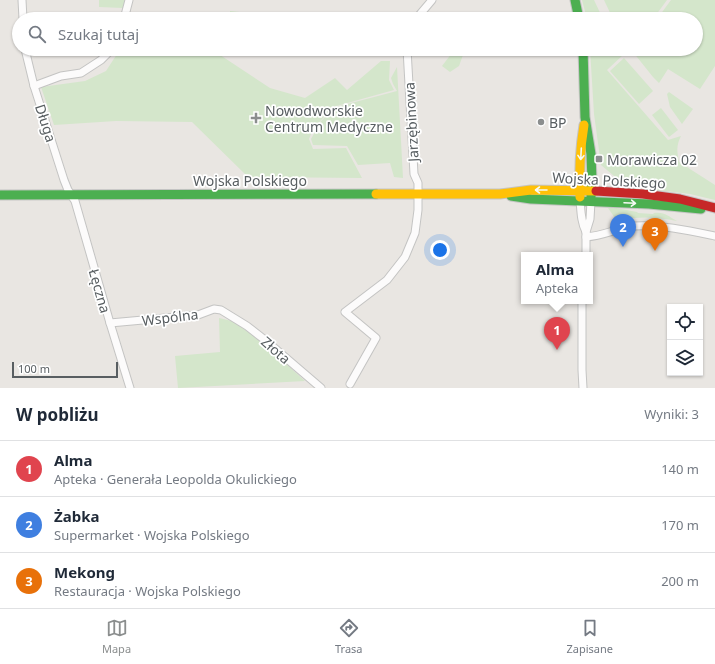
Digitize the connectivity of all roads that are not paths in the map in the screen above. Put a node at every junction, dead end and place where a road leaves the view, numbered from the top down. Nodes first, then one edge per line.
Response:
1 (22, 0) edge
2 (129, 0) edge
3 (432, 0) edge
4 (575, 0) edge
5 (23, 12) edge
6 (126, 12) edge
7 (422, 12) edge
8 (578, 12) edge
9 (28, 56) edge
10 (105, 56) edge
11 (407, 56) edge
12 (583, 56) edge
13 (34, 86) junction
14 (585, 117) junction
15 (580, 190) junction
16 (592, 191) junction
17 (418, 194) junction
18 (500, 194) junction
19 (0, 195) edge
20 (71, 195) junction
21 (580, 200) junction
22 (591, 201) junction
23 (715, 210) edge
24 (586, 234) junction
25 (715, 236) edge
26 (586, 252) edge
27 (582, 304) edge
28 (228, 314) joint
29 (110, 323) junction
30 (350, 384) dead end
31 (130, 388) edge
32 (321, 388) edge
33 (583, 388) edge

1 - 5 street
2 - 6 street
3 - 7 street
4 - 8 main road
9 - 13 street, Długa
10 - 13 street
11 - 17 street, Jarzębinowa
12 - 14 main road
13 - 20 street, Długa
14 -> 15 main road
14 - 16 main road
15 - 16 main road, Wojska Polskiego
15 -> 18 main road, Wojska Polskiego
15 - 21 main road
16 - 22 main road
16 - 23 main road, Wojska Polskiego
17 - 18 main road, Wojska Polskiego
17 - 20 main road, Wojska Polskiego
17 - 30 street, Jarzębinowa
18 - 21 main road, Wojska Polskiego
19 - 20 main road, Wojska Polskiego
20 - 29 street, Łęczna
21 - 22 main road, Wojska Polskiego
21 - 24 street
22 -> 23 main road, Wojska Polskiego
22 - 24 street
24 - 25 street
24 - 26 street
27 - 33 street
28 - 29 street, Wspólna
28 - 32 street, Złota
29 - 31 street, Łęczna

